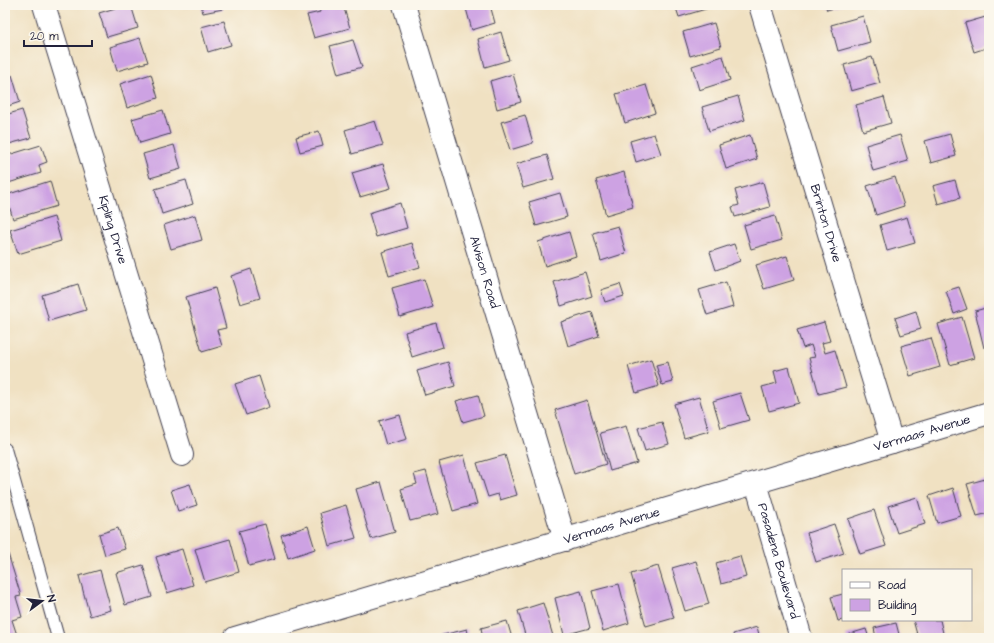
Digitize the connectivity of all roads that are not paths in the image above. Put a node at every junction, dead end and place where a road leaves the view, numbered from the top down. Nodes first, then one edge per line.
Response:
1 (44, 5) edge
2 (404, 5) edge
3 (760, 5) edge
4 (989, 413) edge
5 (892, 442) junction
6 (5, 449) edge
7 (182, 455) dead end
8 (756, 483) junction
9 (565, 540) junction
10 (58, 638) edge
11 (234, 638) edge
12 (801, 638) edge

1 - 7 street, Kipling Drive
2 - 9 street, Alvison Road
3 - 5 street, Brinton Drive
4 - 5 street, Vermaas Avenue
5 - 8 street, Vermaas Avenue
6 - 10 lane
8 - 9 street, Vermaas Avenue
8 - 12 street, Pasadena Boulevard
9 - 11 street, Vermaas Avenue

